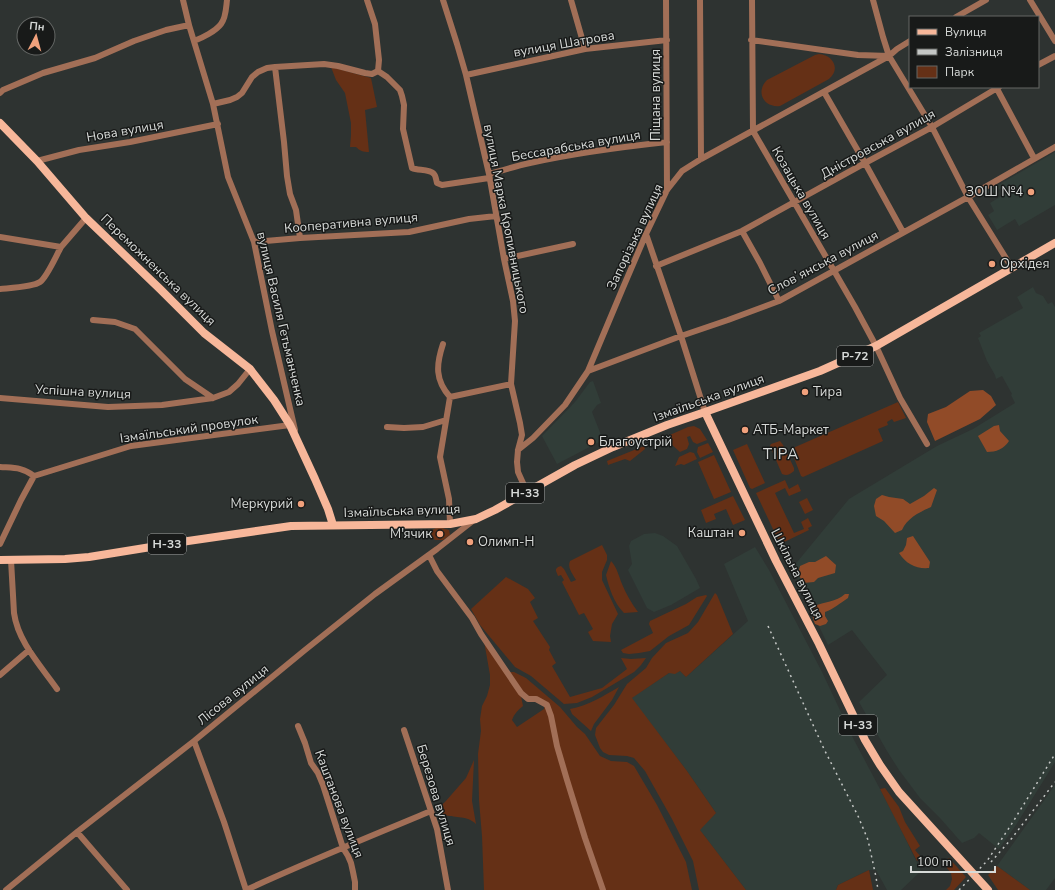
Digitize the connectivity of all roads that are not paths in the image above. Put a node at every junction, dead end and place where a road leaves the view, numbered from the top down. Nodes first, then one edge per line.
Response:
1 (183, 0) edge
2 (227, 0) edge
3 (367, 0) edge
4 (443, 0) edge
5 (571, 0) edge
6 (666, 0) edge
7 (700, 0) edge
8 (752, 0) edge
9 (872, 0) edge
10 (986, 0) edge
11 (1030, 0) edge
12 (958, 16) edge
13 (189, 25) junction
14 (667, 40) junction
15 (752, 40) junction
16 (194, 41) junction
17 (1055, 41) edge
18 (909, 42) edge
19 (585, 49) junction
20 (889, 56) junction
21 (1055, 56) edge
22 (1039, 64) edge
23 (275, 67) junction
24 (378, 72) junction
25 (466, 75) junction
26 (995, 88) edge
27 (998, 88) edge
28 (824, 92) junction
29 (0, 93) edge
30 (213, 104) junction
31 (0, 124) edge
32 (218, 124) junction
33 (932, 127) junction
34 (753, 131) junction
35 (667, 142) junction
36 (1055, 147) edge
37 (1034, 158) junction
38 (700, 159) junction
39 (37, 161) junction
40 (865, 163) junction
41 (668, 166) junction
42 (682, 171) junction
43 (489, 176) junction
44 (667, 190) junction
45 (968, 197) junction
46 (793, 202) junction
47 (496, 216) junction
48 (86, 218) junction
49 (742, 231) junction
50 (903, 232) junction
51 (646, 234) junction
52 (0, 237) edge
53 (300, 238) junction
54 (254, 242) junction
55 (573, 244) dead end
56 (1055, 244) edge
57 (61, 248) junction
58 (504, 259) junction
59 (656, 266) junction
60 (1012, 268) junction
61 (834, 270) junction
62 (0, 289) edge
63 (779, 301) junction
64 (93, 320) dead end
65 (681, 336) junction
66 (443, 344) dead end
67 (876, 346) junction
68 (250, 369) junction
69 (588, 371) junction
70 (511, 384) junction
71 (450, 397) junction
72 (0, 398) edge
73 (213, 398) junction
74 (706, 412) junction
75 (446, 420) junction
76 (290, 425) junction
77 (387, 427) dead end
78 (296, 436) junction
79 (926, 444) dead end
80 (518, 450) junction
81 (0, 467) edge
82 (34, 476) junction
83 (527, 492) junction
84 (476, 519) junction
85 (450, 524) junction
86 (333, 525) junction
87 (0, 544) edge
88 (429, 555) junction
89 (0, 560) edge
90 (11, 560) junction
91 (29, 650) junction
92 (0, 675) edge
93 (57, 689) dead end
94 (298, 726) dead end
95 (404, 730) dead end
96 (194, 741) junction
97 (430, 811) junction
98 (77, 832) junction
99 (343, 848) junction
100 (6, 890) edge
101 (127, 890) edge
102 (246, 890) edge
103 (355, 890) edge
104 (448, 890) edge
105 (603, 890) edge
106 (988, 890) edge

1 - 13 street, вулиця Василя Гетьманченка
2 - 16 street
3 - 24 street
4 - 25 street, вулиця Марка Кропивницького
5 - 19 street
6 - 14 street, Піщана вулиця
7 - 38 street
8 - 15 street, Козацька вулиця
9 - 20 street
10 - 12 street
11 - 17 street
13 - 16 street, вулиця Василя Гетьманченка
13 - 29 street
14 - 19 street, вулиця Шатрова
14 - 35 street, Піщана вулиця
15 - 20 street
15 - 34 street, Козацька вулиця
16 - 30 street, вулиця Василя Гетьманченка
18 - 20 street, Запорізька вулиця
19 - 25 street, вулиця Шатрова
20 - 28 street, Запорізька вулиця
20 - 33 street
21 - 22 street
23 - 24 street
23 - 30 street
23 - 53 street
24 - 43 street, Бессарабська вулиця
25 - 43 street, вулиця Марка Кропивницького
26 - 33 street, Дністровська вулиця
27 - 37 street
28 - 34 street, Запорізька вулиця
28 - 40 street
30 - 32 street, вулиця Василя Гетьманченка
31 - 39 main road, Переможненська вулиця
32 - 39 street, Нова вулиця
32 - 54 street, вулиця Василя Гетьманченка
33 - 40 street, Дністровська вулиця
33 - 45 street
34 - 38 street, Запорізька вулиця
34 - 46 street, Козацька вулиця
35 - 41 street, Піщана вулиця
35 - 43 street, Бессарабська вулиця
36 - 37 street, Словʼянська вулиця
37 - 45 street, Словʼянська вулиця
38 - 42 street, Запорізька вулиця
39 - 48 main road, Переможненська вулиця
40 - 46 street, Дністровська вулиця
40 - 50 street
41 - 42 street
41 - 44 street, Піщана вулиця
42 - 44 street, Запорізька вулиця
43 - 47 street, вулиця Марка Кропивницького
44 - 51 street, Запорізька вулиця
45 - 50 street, Словʼянська вулиця
45 - 60 street
46 - 49 street, Дністровська вулиця
46 - 61 street, Козацька вулиця
47 - 53 street, Кооперативна вулиця
47 - 58 street, вулиця Марка Кропивницького
48 - 57 street
48 - 68 main road, Переможненська вулиця
49 - 59 street, Дністровська вулиця
49 - 63 street
50 - 61 street, Словʼянська вулиця
51 - 59 street, Шкільна вулиця
51 - 69 street, Запорізька вулиця
52 - 57 street
53 - 54 street, Кооперативна вулиця
54 - 78 street, вулиця Василя Гетьманченка
55 - 58 street
56 - 60 main road, Ізмаїльська вулиця / Р-72
57 - 62 street
58 - 70 street, вулиця Марка Кропивницького
59 - 65 street, Шкільна вулиця
60 - 67 main road, Ізмаїльська вулиця / Р-72
61 - 63 street, Словʼянська вулиця
61 - 67 street, Козацька вулиця
63 - 65 street, Словʼянська вулиця
64 - 73 street
65 - 69 street, Словʼянська вулиця
65 - 74 street, Шкільна вулиця
66 - 71 street
67 - 74 main road, Ізмаїльська вулиця / Р-72
67 - 79 street, Козацька вулиця
68 - 73 street, Успішна вулиця
68 - 76 main road, Переможненська вулиця
69 - 80 street, Запорізька вулиця
70 - 71 street
70 - 80 street, вулиця Марка Кропивницького
71 - 75 street
72 - 73 street, Успішна вулиця
74 - 83 main road, Ізмаїльська вулиця / Н-33
74 - 106 main road, Шкільна вулиця / Н-33
75 - 77 street
75 - 85 street
76 - 78 main road, Переможненська вулиця
76 - 82 street, Ізмаїльський провулок
78 - 86 main road, вулиця Василя Гетьманченка
80 - 83 street, вулиця Марка Кропивницького
81 - 82 street
82 - 87 street
83 - 84 main road, Ізмаїльська вулиця / Н-33
84 - 85 main road, Ізмаїльська вулиця / Н-33
84 - 88 street, Лісова вулиця
85 - 86 main road, Ізмаїльська вулиця / Н-33
86 - 90 main road, Ізмаїльська вулиця / Н-33
88 - 96 street, Лісова вулиця
88 - 105 street
89 - 90 main road, Ізмаїльська вулиця / Н-33
90 - 91 street
91 - 92 street
91 - 93 street
94 - 99 street, Каштанова вулиця
95 - 97 street, Березова вулиця
96 - 98 street, Лісова вулиця
96 - 102 street
97 - 99 street
97 - 104 street, Березова вулиця
98 - 100 street, Лісова вулиця
98 - 101 street
99 - 102 street
99 - 103 street, Каштанова вулиця

